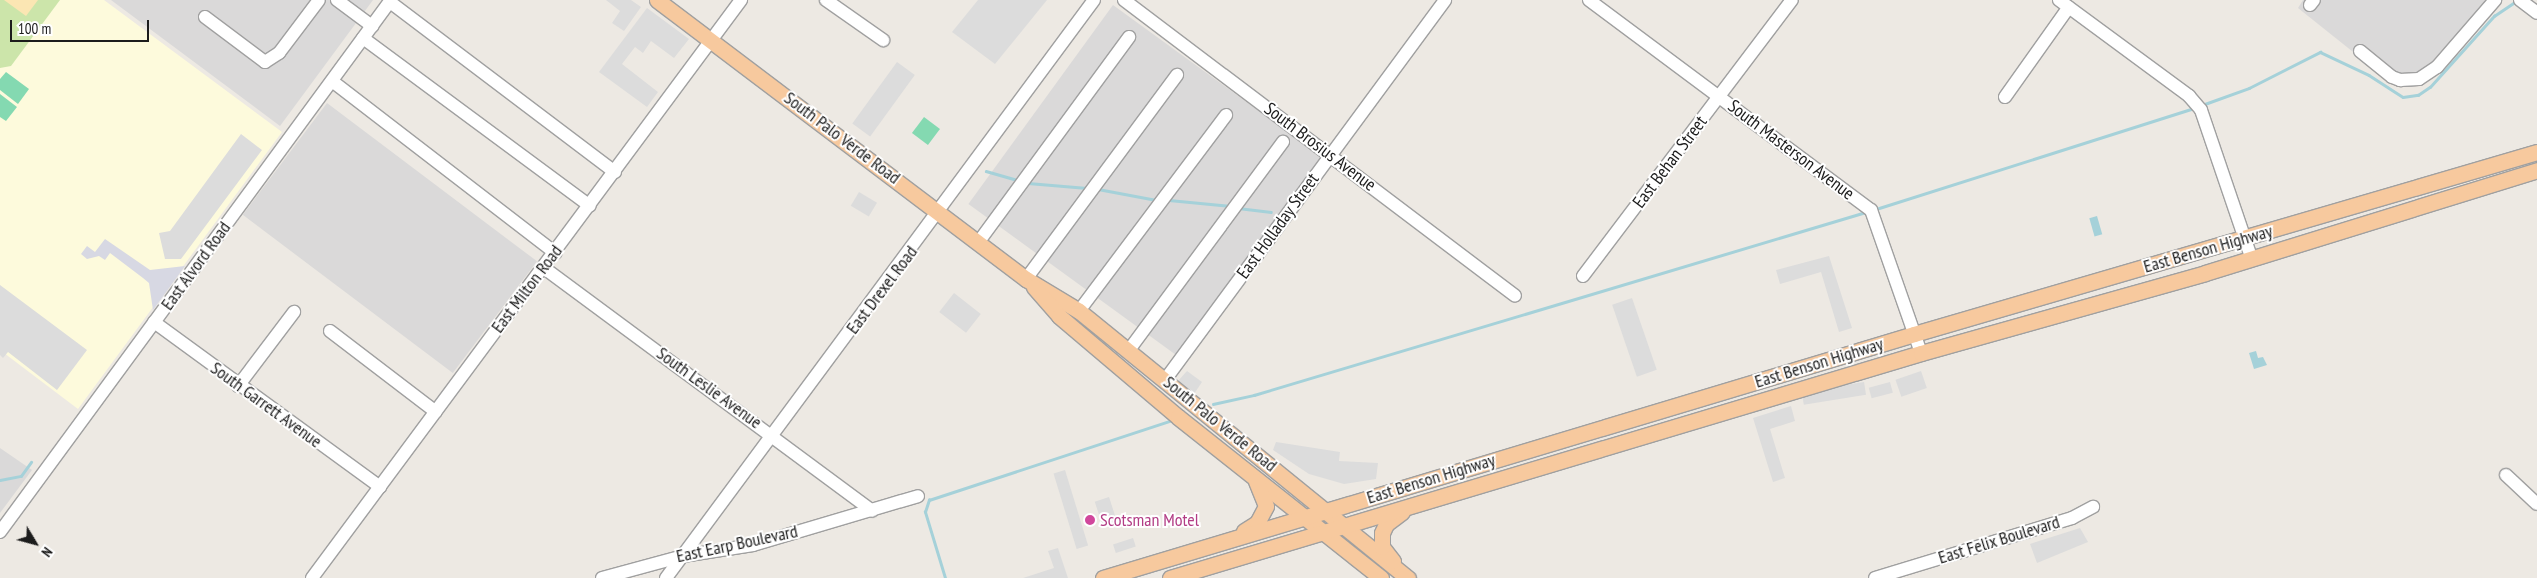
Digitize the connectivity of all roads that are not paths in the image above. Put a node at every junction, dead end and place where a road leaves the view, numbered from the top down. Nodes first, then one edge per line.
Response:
1 (319, 0) edge
2 (337, 0) edge
3 (656, 0) edge
4 (742, 0) edge
5 (826, 0) edge
6 (1094, 0) edge
7 (1124, 0) edge
8 (1445, 0) edge
9 (1589, 0) edge
10 (1792, 0) edge
11 (2495, 0) edge
12 (2520, 0) edge
13 (391, 1) edge
14 (2064, 4) edge
15 (2537, 13) edge
16 (205, 17) dead end
17 (372, 26) junction
18 (1129, 37) dead end
19 (363, 38) junction
20 (712, 40) junction
21 (883, 40) dead end
22 (2360, 51) dead end
23 (1177, 75) dead end
24 (332, 81) junction
25 (1720, 97) junction
26 (2005, 97) dead end
27 (1226, 115) dead end
28 (1283, 142) dead end
29 (2537, 152) edge
30 (1331, 154) junction
31 (2537, 170) edge
32 (615, 172) junction
33 (590, 206) junction
34 (940, 211) junction
35 (2247, 238) junction
36 (980, 240) junction
37 (555, 252) junction
38 (2251, 257) junction
39 (544, 268) junction
40 (1584, 276) dead end
41 (1026, 279) junction
42 (1515, 296) dead end
43 (1079, 311) junction
44 (294, 312) dead end
45 (154, 322) junction
46 (330, 331) dead end
47 (1914, 334) junction
48 (1129, 350) junction
49 (1921, 354) junction
50 (1165, 380) junction
51 (238, 386) junction
52 (1662, 410) junction
53 (436, 412) junction
54 (1669, 428) junction
55 (774, 436) junction
56 (1252, 476) junction
57 (2506, 476) dead end
58 (380, 487) junction
59 (918, 496) dead end
60 (2537, 504) edge
61 (1413, 505) junction
62 (2093, 507) dead end
63 (872, 510) junction
64 (1326, 510) junction
65 (1305, 517) junction
66 (1342, 526) junction
67 (0, 532) edge
68 (1322, 532) junction
69 (1221, 543) junction
70 (683, 556) junction
71 (1406, 576) edge
72 (312, 578) edge
73 (602, 578) edge
74 (666, 578) edge
75 (1103, 578) edge
76 (1170, 578) edge
77 (1381, 578) edge
78 (1875, 578) edge

1 - 16 street
2 - 17 street
3 - 20 main road, South Palo Verde Road
4 - 20 street, East Milton Road
5 - 21 street
6 - 34 street, East Drexel Road
7 - 30 street, South Brosius Avenue
8 - 30 street, East Holladay Street
9 - 25 street, South Masterson Avenue
10 - 25 street, East Behan Street
11 - 22 street
12 - 15 street
13 - 17 street, East Alvord Road
13 - 32 street
14 - 26 street
14 - 35 street
17 - 19 street, East Alvord Road
18 - 36 street
19 - 24 street, East Alvord Road
19 - 33 street
20 - 32 street, East Milton Road
20 - 34 main road, South Palo Verde Road
23 - 41 street
24 - 37 street
24 - 45 street, East Alvord Road
25 - 40 street, East Behan Street
25 - 47 street, South Masterson Avenue
27 - 43 street
28 - 48 street
29 - 35 main road, East Benson Highway
30 - 42 street, South Brosius Avenue
30 - 50 street, East Holladay Street
31 - 38 main road, East Benson Highway
32 - 33 street, East Milton Road
33 - 37 street, East Milton Road
34 - 36 main road, South Palo Verde Road
34 - 55 street, East Drexel Road
35 - 38 street
35 - 47 main road, East Benson Highway
36 - 41 main road, South Palo Verde Road
37 - 39 street, East Milton Road
38 - 49 main road, East Benson Highway
39 - 53 street, East Milton Road
39 - 55 street, South Leslie Avenue
41 - 43 main road, South Palo Verde Road
41 - 56 main road, South Palo Verde Road
43 - 48 main road, South Palo Verde Road
44 - 51 street
45 - 51 street, South Garrett Avenue
45 - 67 street, East Alvord Road
46 - 53 street
47 - 49 street, South Masterson Avenue
47 - 52 main road, East Benson Highway
48 - 50 main road, South Palo Verde Road
49 - 54 main road, East Benson Highway
50 - 64 main road, South Palo Verde Road
51 - 58 street, South Garrett Avenue
52 - 54 main road
52 - 64 main road, East Benson Highway
53 - 58 street, East Milton Road
54 - 61 main road, East Benson Highway
55 - 63 street, South Leslie Avenue
55 - 70 street, East Drexel Road
56 - 65 main road, South Palo Verde Road
56 - 69 main road
57 - 60 street
58 - 72 street, East Milton Road
59 - 63 street, East Earp Boulevard
61 - 66 main road, East Benson Highway
61 - 71 main road
62 - 78 street, East Felix Boulevard
63 - 70 street, East Earp Boulevard
64 - 65 main road, East Benson Highway
64 - 66 main road, South Palo Verde Road
65 - 68 main road, South Palo Verde Road
65 - 69 main road, East Benson Highway
66 - 68 main road, East Benson Highway
66 - 71 main road, South Palo Verde Road
68 - 76 main road, East Benson Highway
68 - 77 main road, South Palo Verde Road
69 - 75 main road, East Benson Highway
70 - 73 street, East Earp Boulevard
70 - 74 street, East Drexel Road

